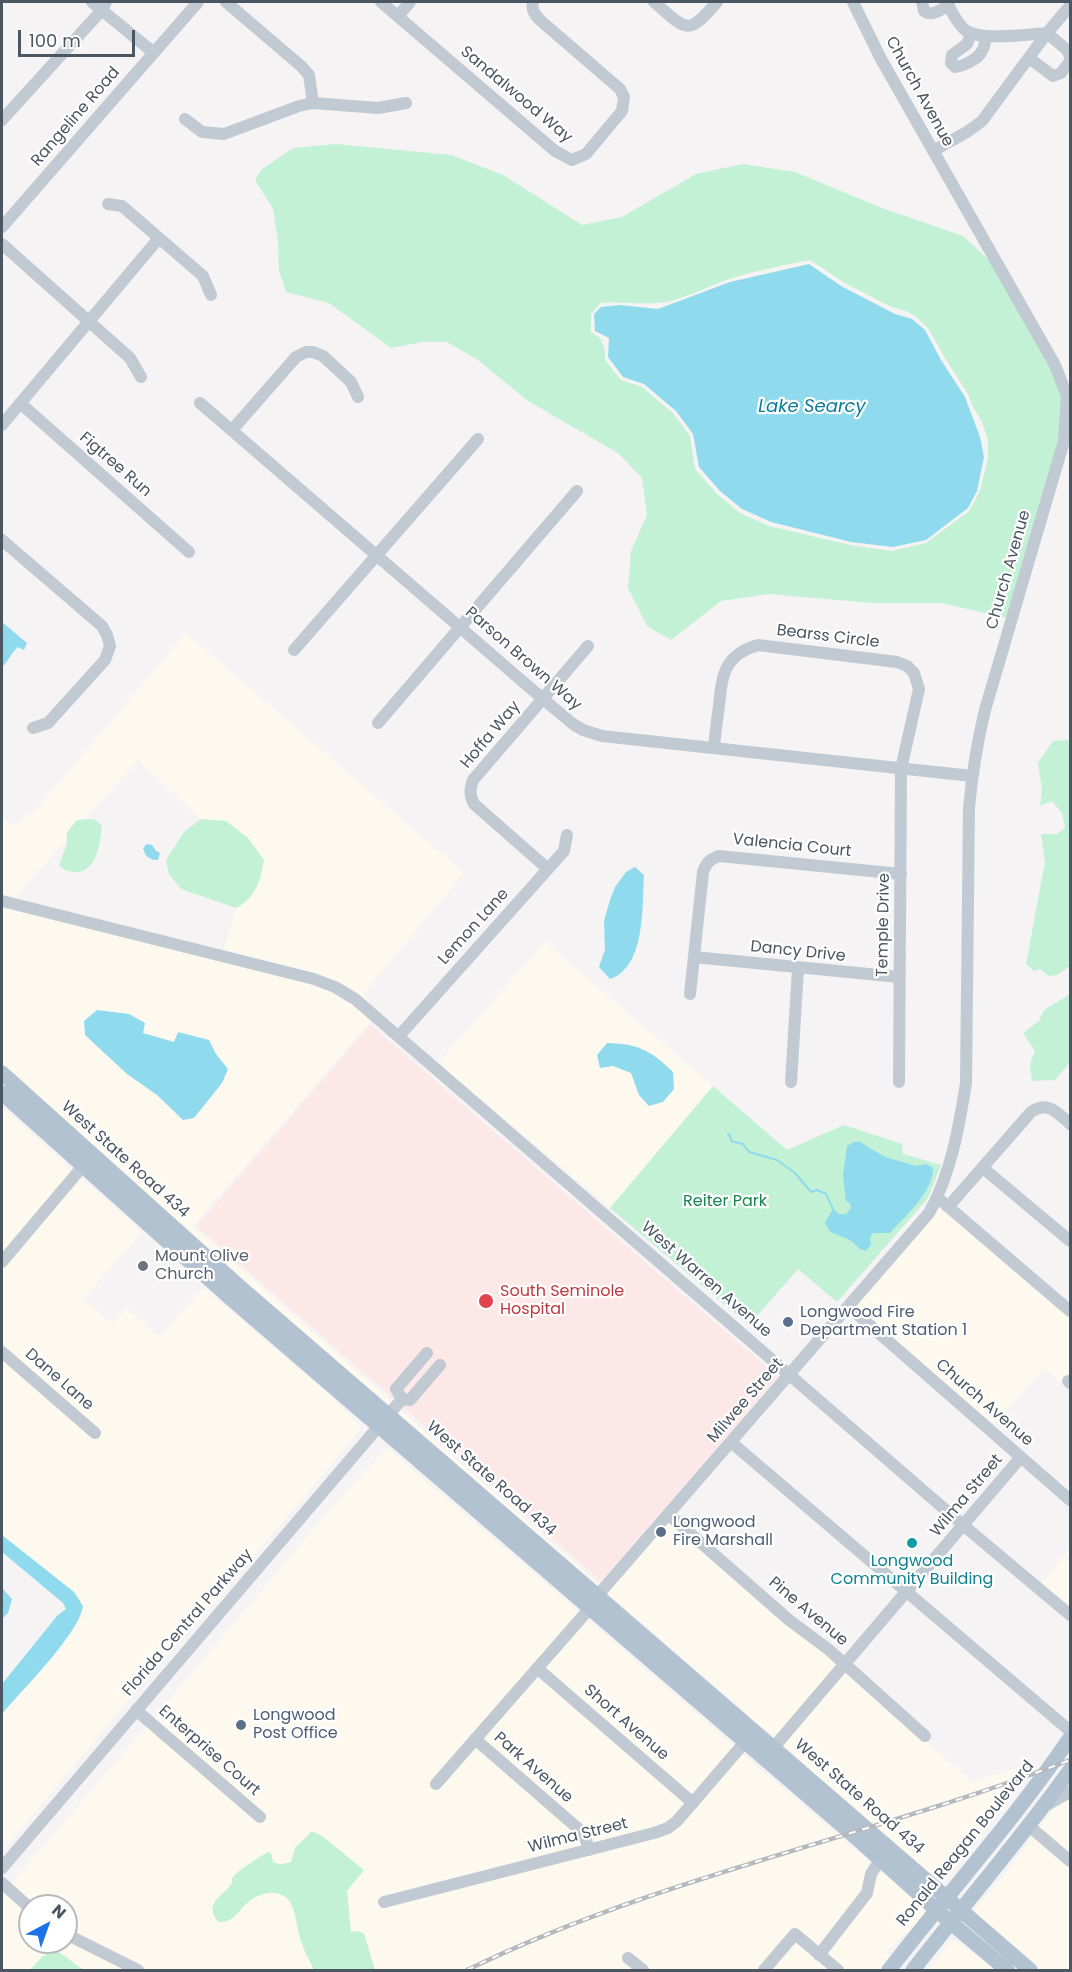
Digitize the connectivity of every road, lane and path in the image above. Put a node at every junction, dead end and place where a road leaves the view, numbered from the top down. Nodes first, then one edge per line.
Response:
1 (198, 2) edge
2 (226, 2) edge
3 (381, 2) edge
4 (410, 2) edge
5 (533, 2) edge
6 (654, 2) edge
7 (717, 2) edge
8 (853, 2) edge
9 (922, 2) edge
10 (947, 3) edge
11 (100, 4) edge
12 (1071, 6) edge
13 (398, 16) junction
14 (1047, 33) junction
15 (971, 34) junction
16 (986, 36) junction
17 (154, 52) junction
18 (1071, 56) edge
19 (1029, 58) junction
20 (1071, 61) edge
21 (406, 103) dead end
22 (313, 104) junction
23 (185, 118) dead end
24 (2, 120) edge
25 (933, 151) junction
26 (108, 204) dead end
27 (2, 227) edge
28 (159, 238) junction
29 (2, 244) edge
30 (211, 295) dead end
31 (90, 322) junction
32 (141, 376) dead end
33 (358, 397) dead end
34 (20, 403) junction
35 (200, 403) dead end
36 (2, 425) edge
37 (232, 430) junction
38 (477, 439) dead end
39 (1067, 442) edge
40 (577, 491) dead end
41 (2, 540) edge
42 (189, 552) dead end
43 (377, 555) junction
44 (460, 627) junction
45 (588, 646) dead end
46 (294, 650) dead end
47 (543, 699) junction
48 (378, 723) dead end
49 (33, 728) dead end
50 (714, 748) junction
51 (901, 769) junction
52 (972, 777) junction
53 (567, 835) dead end
54 (548, 869) junction
55 (901, 874) junction
56 (2, 901) edge
57 (694, 957) junction
58 (798, 969) junction
59 (899, 977) junction
60 (690, 994) dead end
61 (399, 1036) junction
62 (2, 1073) edge
63 (791, 1082) dead end
64 (899, 1082) dead end
65 (2, 1093) edge
66 (1071, 1124) edge
67 (88, 1160) junction
68 (983, 1167) junction
69 (938, 1198) junction
70 (948, 1207) junction
71 (1071, 1241) edge
72 (2, 1262) edge
73 (849, 1307) junction
74 (1071, 1311) edge
75 (2, 1352) edge
76 (427, 1353) dead end
77 (440, 1365) dead end
78 (791, 1375) junction
79 (402, 1400) junction
80 (383, 1420) junction
81 (95, 1433) dead end
82 (732, 1443) junction
83 (1021, 1457) junction
84 (1071, 1500) edge
85 (669, 1514) junction
86 (963, 1525) junction
87 (907, 1592) junction
88 (594, 1602) junction
89 (1071, 1615) edge
90 (845, 1664) junction
91 (537, 1668) junction
92 (136, 1710) junction
93 (1071, 1731) edge
94 (925, 1736) dead end
95 (1071, 1738) edge
96 (475, 1740) junction
97 (745, 1742) junction
98 (774, 1747) junction
99 (1071, 1770) edge
100 (436, 1784) dead end
101 (1071, 1792) edge
102 (693, 1803) junction
103 (1044, 1806) junction
104 (260, 1817) dead end
105 (1029, 1826) junction
106 (589, 1850) junction
107 (880, 1860) junction
108 (1071, 1861) edge
109 (2, 1868) edge
110 (2, 1883) edge
111 (18, 1897) edge
112 (946, 1897) junction
113 (384, 1902) dead end
114 (936, 1909) junction
115 (961, 1909) junction
116 (950, 1923) junction
117 (917, 1935) junction
118 (78, 1940) edge
119 (892, 1951) dead end
120 (819, 1955) junction
121 (628, 1958) dead end
122 (138, 1970) edge
123 (643, 1971) edge
124 (764, 1971) edge
125 (838, 1971) edge
126 (889, 1971) edge
127 (913, 1971) edge
128 (1007, 1971) edge
129 (1030, 1971) edge

1 - 17 street, Rangeline Road
2 - 22 street
3 - 13 street, Sandalwood Way
4 - 13 street
5 - 13 street, Sandalwood Way
6 - 7 street
8 - 25 street, Church Avenue
9 - 10 street
10 - 15 street
11 - 17 street
11 - 24 street
12 - 14 street
14 - 16 street
14 - 18 street
14 - 19 street
15 - 16 street
15 - 16 street
17 - 27 street, Rangeline Road
19 - 20 street
19 - 25 street
21 - 22 street
22 - 23 street
25 - 39 street, Church Avenue
26 - 28 street
28 - 30 street
28 - 31 street
29 - 31 street
31 - 32 street
31 - 34 street
33 - 37 street
34 - 36 street
34 - 42 street, Figtree Run
35 - 37 street, Parson Brown Way
37 - 43 street, Parson Brown Way
38 - 43 street
39 - 52 street, Church Avenue
40 - 44 street
41 - 49 street
43 - 44 street, Parson Brown Way
43 - 46 street
44 - 47 street, Parson Brown Way
44 - 48 street
45 - 47 street
47 - 50 street, Parson Brown Way
47 - 54 street, Hoffa Way
50 - 51 street, Parson Brown Way
50 - 51 street, Bearss Circle
51 - 52 street, Parson Brown Way
51 - 55 street, Temple Drive
52 - 69 street, Church Avenue
53 - 54 street, Lemon Lane
54 - 61 street, Lemon Lane
55 - 57 street, Valencia Court
55 - 59 street, Temple Drive
56 - 61 street, West Warren Avenue
57 - 58 street, Dancy Drive
57 - 60 street, Valencia Court
58 - 59 street, Dancy Drive
58 - 63 street
59 - 64 street, Temple Drive
61 - 78 street, West Warren Avenue
62 - 67 main road, West State Road 434
65 - 67 main road, West State Road 434
66 - 68 street
67 - 72 street
67 - 80 main road, West State Road 434
67 - 80 main road, West State Road 434
68 - 70 street
68 - 71 street
69 - 70 street
69 - 73 street, Milwee Street
70 - 74 street
73 - 78 street, Milwee Street
73 - 83 street, Church Avenue
75 - 81 street, Dane Lane
76 - 79 street
77 - 79 street, Florida Central Parkway
78 - 82 street, Milwee Street
78 - 86 street, West Warren Avenue
79 - 80 street, Florida Central Parkway
80 - 88 main road, West State Road 434
80 - 88 main road, West State Road 434
80 - 92 street, Florida Central Parkway
82 - 85 street, Milwee Street
82 - 87 street
83 - 84 street, Church Avenue
83 - 86 street, Wilma Street
85 - 88 street, Milwee Street
85 - 90 street, Pine Avenue
86 - 87 street, Wilma Street
86 - 89 street, West Warren Avenue
87 - 90 street, Wilma Street
87 - 93 street
88 - 91 street, Milwee Street
88 - 97 main road, West State Road 434
88 - 98 main road, West State Road 434
90 - 94 street, Pine Avenue
90 - 98 street, Wilma Street
91 - 96 street, Milwee Street
91 - 102 street, Short Avenue
92 - 104 street, Enterprise Court
92 - 109 street, Florida Central Parkway
95 - 112 main road, Ronald Reagan Boulevard
96 - 100 street, Milwee Street
96 - 106 street, Park Avenue
97 - 102 street, Wilma Street
97 - 107 main road, West State Road 434
98 - 112 main road, West State Road 434
99 - 103 main road
101 - 103 street
102 - 106 street, Wilma Street
103 - 105 main road
105 - 108 street
105 - 115 main road
106 - 113 street, Wilma Street
107 - 114 main road, West State Road 434
107 - 120 street
110 - 111 street
112 - 114 main road, Ronald Reagan Boulevard
112 - 115 main road, West State Road 434
114 - 116 main road, West State Road 434
114 - 117 main road, Ronald Reagan Boulevard
115 - 116 main road
115 - 129 main road, West State Road 434
116 - 127 main road
116 - 128 main road, West State Road 434
117 - 119 main road
117 - 126 main road, Ronald Reagan Boulevard
118 - 122 street
120 - 124 street
120 - 125 street
121 - 123 street

